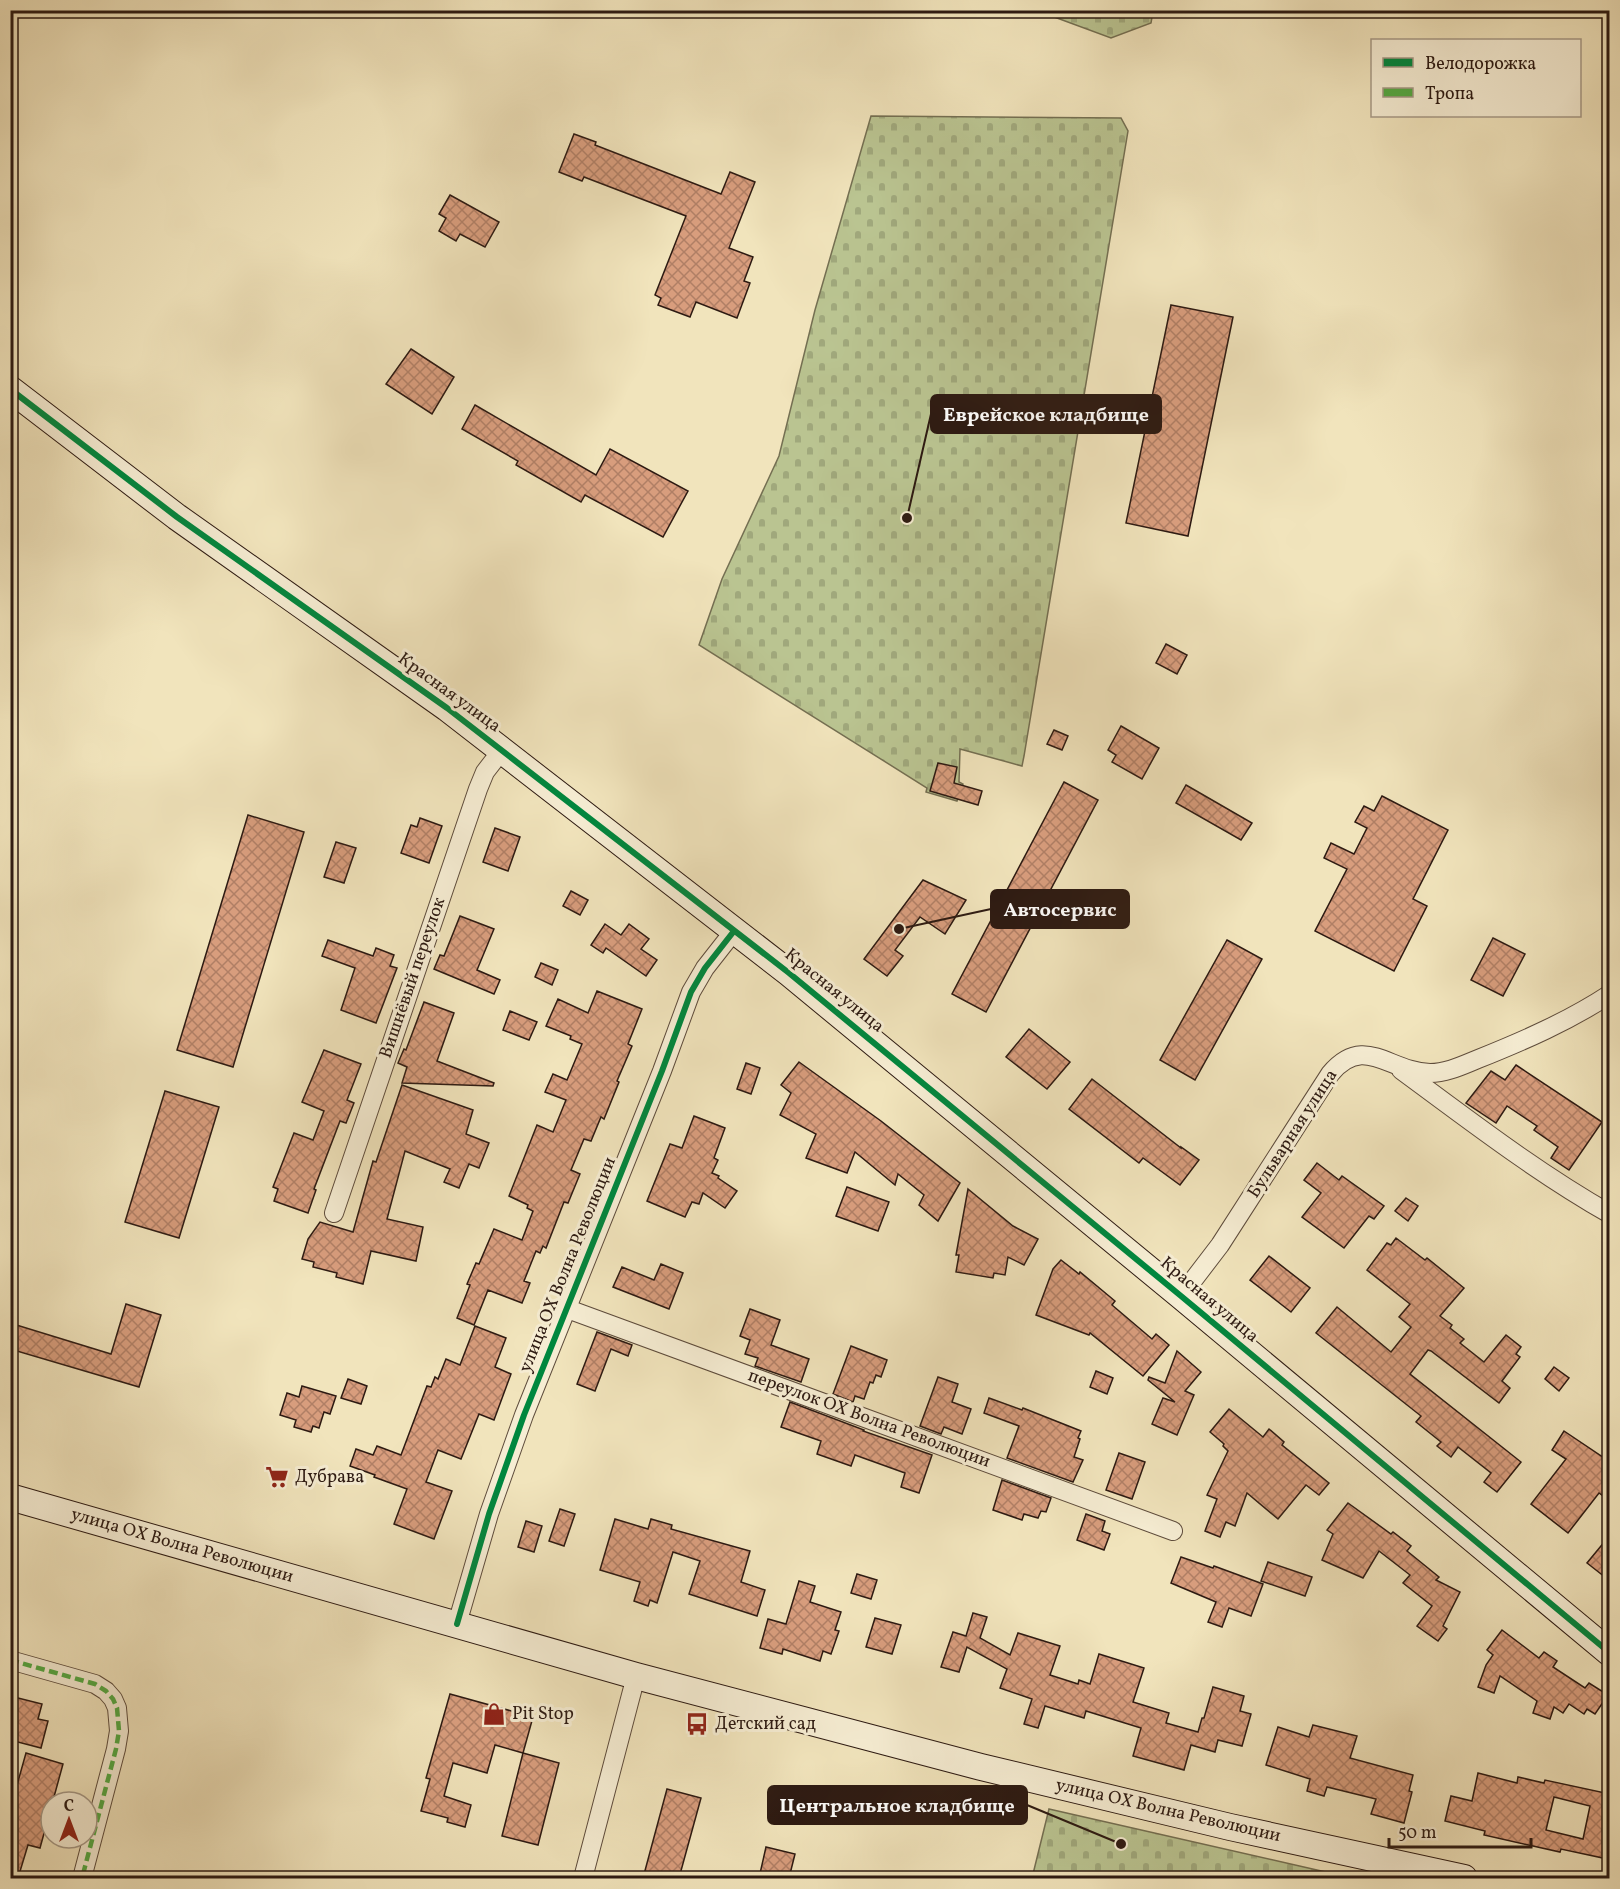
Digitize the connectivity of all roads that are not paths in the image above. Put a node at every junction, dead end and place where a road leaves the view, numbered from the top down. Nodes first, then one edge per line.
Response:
1 (10, 389) edge
2 (502, 750) junction
3 (734, 931) junction
4 (1610, 994) edge
5 (1395, 1066) junction
6 (334, 1213) dead end
7 (1610, 1214) edge
8 (1182, 1296) junction
9 (565, 1308) junction
10 (10, 1497) edge
11 (1173, 1531) dead end
12 (457, 1624) junction
13 (1610, 1653) edge
14 (10, 1660) edge
15 (636, 1676) junction
16 (82, 1878) edge
17 (583, 1878) edge
18 (1464, 1878) edge

1 - 2 street, Красная улица
2 - 3 street, Красная улица
2 - 6 street, Вишнёвый переулок
3 - 8 street, Красная улица
3 - 9 street, улица ОХ Волна Революции
4 - 5 street, Бульварная улица
5 - 7 street
5 - 8 street, Бульварная улица
8 - 13 street, Красная улица
9 - 11 street, переулок ОХ Волна Революции
9 - 12 street, улица ОХ Волна Революции
10 - 12 street, улица ОХ Волна Революции
12 - 15 street, улица ОХ Волна Революции
14 - 16 street
15 - 17 street
15 - 18 street, улица ОХ Волна Революции

